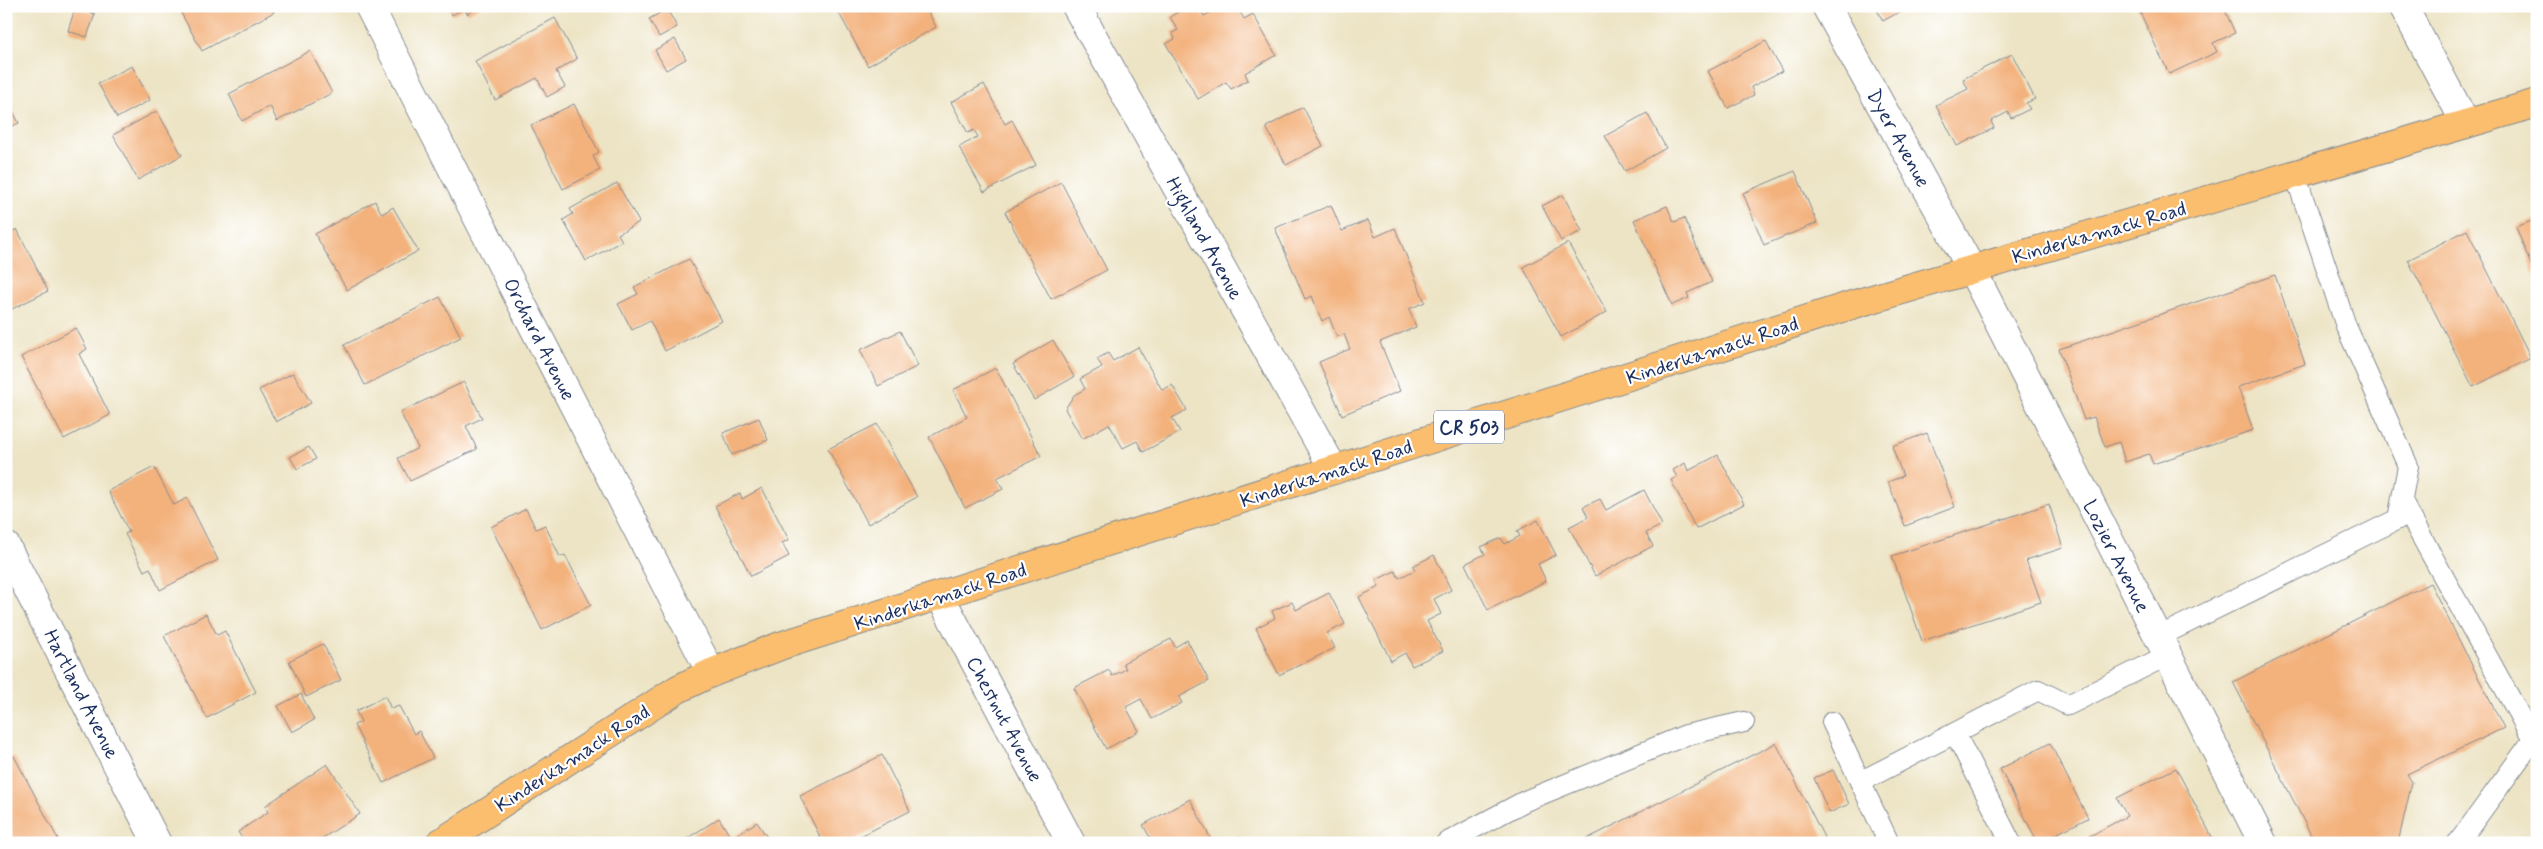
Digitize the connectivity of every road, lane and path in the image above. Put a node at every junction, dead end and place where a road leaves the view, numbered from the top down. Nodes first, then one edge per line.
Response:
1 (369, 6) edge
2 (1076, 6) edge
3 (1826, 6) edge
4 (2403, 6) edge
5 (2537, 103) edge
6 (2466, 124) junction
7 (2295, 174) junction
8 (1972, 270) junction
9 (1334, 470) junction
10 (2402, 501) junction
11 (6, 546) edge
12 (940, 596) junction
13 (2163, 646) junction
14 (711, 673) junction
15 (1744, 722) dead end
16 (1832, 722) dead end
17 (1956, 732) junction
18 (1860, 782) junction
19 (1469, 837) edge
20 (157, 843) edge
21 (440, 843) edge
22 (1070, 843) edge
23 (1446, 843) edge
24 (1889, 843) edge
25 (2011, 843) edge
26 (2263, 843) edge
27 (2458, 843) edge

1 - 14 street, Orchard Avenue
2 - 9 street, Highland Avenue
3 - 8 street, Dyer Avenue
4 - 6 street
5 - 6 main road, Kinderkamack Road / CR 503
6 - 7 main road, Kinderkamack Road / CR 503
7 - 8 main road, Kinderkamack Road / CR 503
7 - 10 lane
8 - 9 main road, Kinderkamack Road / CR 503
8 - 13 street, Lozier Avenue
9 - 12 main road, Kinderkamack Road / CR 503
10 - 13 lane
10 - 27 lane
11 - 20 street, Hartland Avenue
12 - 14 main road, Kinderkamack Road / CR 503
12 - 22 street, Chestnut Avenue
13 - 17 lane
13 - 26 street, Lozier Avenue
14 - 21 main road, Kinderkamack Road / CR 503
15 - 19 lane
16 - 18 lane
17 - 18 lane
17 - 25 lane
18 - 24 lane
19 - 23 lane

